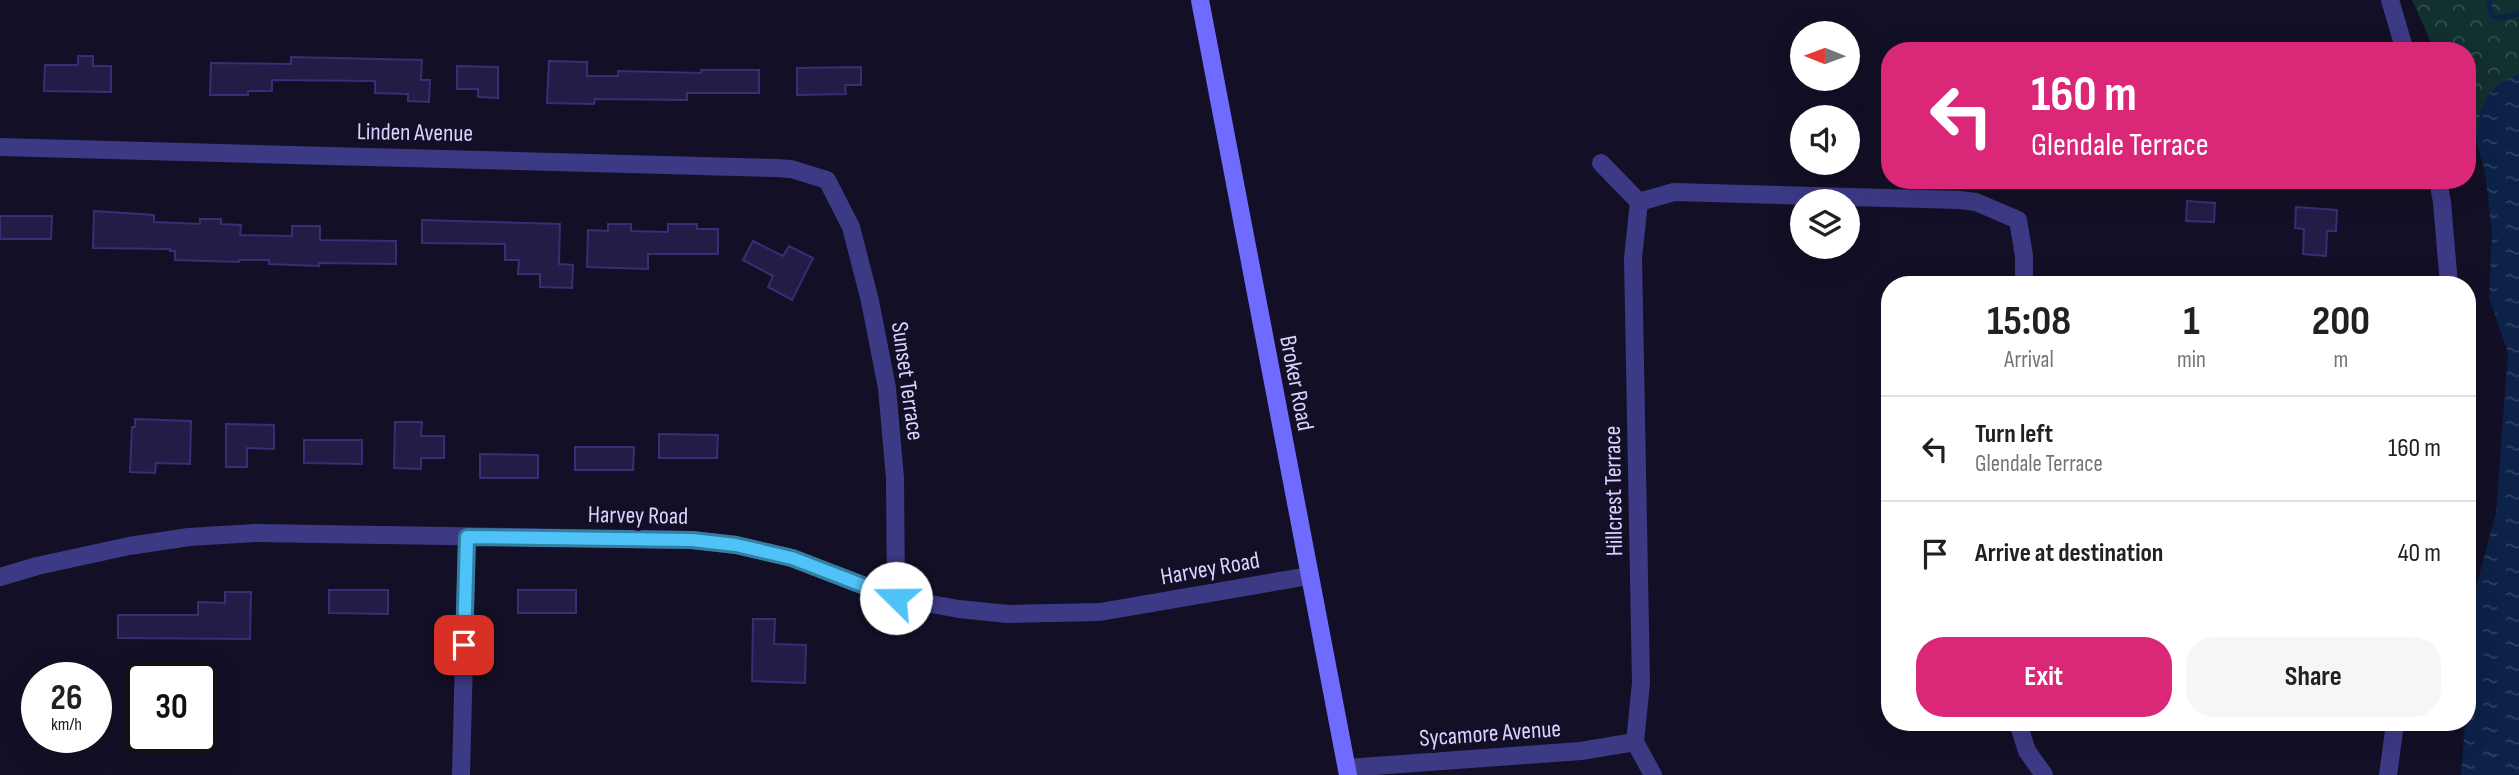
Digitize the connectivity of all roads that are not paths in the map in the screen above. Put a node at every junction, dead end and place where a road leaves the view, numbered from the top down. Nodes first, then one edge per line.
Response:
1 (1199, 0) edge
2 (2390, 0) edge
3 (2402, 42) edge
4 (0, 147) edge
5 (1601, 163) dead end
6 (827, 180) joint
7 (2439, 189) edge
8 (1639, 202) junction
9 (2024, 276) edge
10 (2448, 276) edge
11 (467, 537) junction
12 (1, 571) edge
13 (1309, 576) junction
14 (896, 598) junction
15 (2021, 731) edge
16 (2394, 731) edge
17 (1635, 742) junction
18 (1348, 772) edge
19 (461, 775) edge
20 (1653, 775) edge
21 (2044, 775) edge
22 (2388, 775) edge

1 - 13 street, Broker Road
2 - 3 street
4 - 6 street, Linden Avenue
5 - 8 street
6 - 14 street, Sunset Terrace
7 - 10 street
8 - 9 street
8 - 17 street, Hillcrest Terrace
11 - 12 street, Harvey Road
11 - 14 street, Harvey Road
11 - 19 street
13 - 14 street, Harvey Road
13 - 18 street, Broker Road
15 - 21 street
16 - 22 street
17 - 18 street, Sycamore Avenue
17 - 20 street

